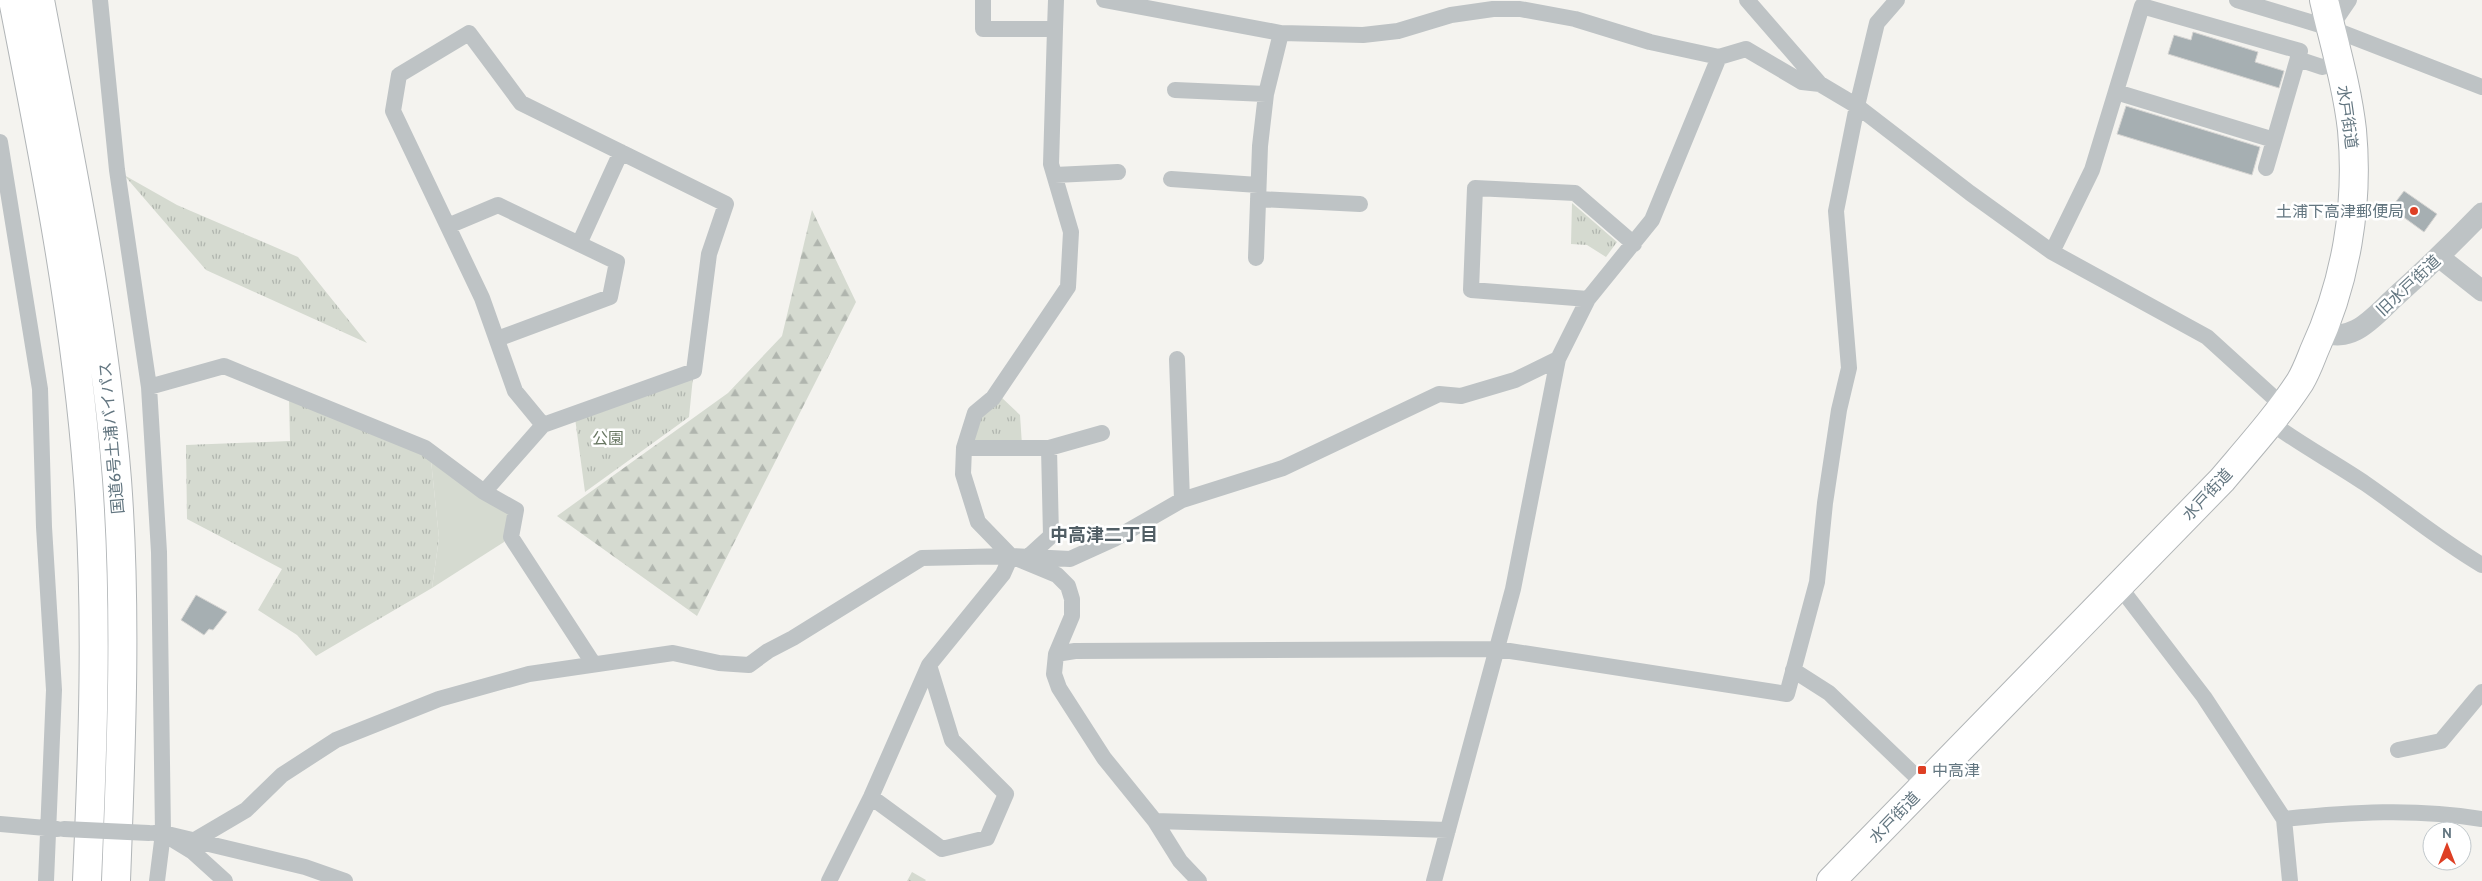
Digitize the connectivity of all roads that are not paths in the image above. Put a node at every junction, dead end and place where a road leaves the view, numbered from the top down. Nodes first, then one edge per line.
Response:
1 (1, 0) edge
2 (13, 0) edge
3 (40, 0) edge
4 (100, 0) edge
5 (983, 0) edge
6 (1056, 0) edge
7 (1104, 0) edge
8 (1747, 0) edge
9 (1897, 0) edge
10 (2236, 0) edge
11 (2324, 0) edge
12 (2349, 0) edge
13 (2330, 28) junction
14 (1055, 29) junction
15 (1281, 33) junction
16 (1719, 58) junction
17 (2298, 59) junction
18 (2339, 63) junction
19 (1820, 84) junction
20 (2482, 87) edge
21 (1175, 90) dead end
22 (2116, 92) junction
23 (1266, 94) junction
24 (1857, 106) junction
25 (35, 112) junction
26 (2274, 140) junction
27 (0, 142) edge
28 (621, 152) junction
29 (2266, 168) dead end
30 (1118, 172) dead end
31 (1055, 175) junction
32 (1170, 179) dead end
33 (1258, 192) junction
34 (1360, 204) dead end
35 (2482, 213) edge
36 (448, 226) junction
37 (579, 244) junction
38 (1634, 244) junction
39 (2052, 252) junction
40 (2439, 257) junction
41 (1256, 258) dead end
42 (2482, 291) edge
43 (1588, 299) junction
44 (2323, 333) junction
45 (497, 339) junction
46 (1177, 358) dead end
47 (1558, 358) junction
48 (149, 387) junction
49 (2276, 414) junction
50 (543, 424) junction
51 (1102, 433) dead end
52 (964, 448) junction
53 (1049, 448) junction
54 (484, 492) junction
55 (1182, 500) junction
56 (1020, 557) junction
57 (2482, 565) edge
58 (2119, 586) junction
59 (1497, 649) junction
60 (1056, 654) junction
61 (593, 663) junction
62 (929, 665) junction
63 (1793, 670) junction
64 (2482, 692) edge
65 (2398, 750) dead end
66 (1925, 785) junction
67 (870, 797) junction
68 (2284, 819) junction
69 (2482, 819) edge
70 (1155, 821) junction
71 (0, 824) edge
72 (47, 828) junction
73 (1448, 830) junction
74 (156, 833) junction
75 (195, 840) junction
76 (46, 881) edge
77 (87, 881) edge
78 (116, 881) edge
79 (157, 881) edge
80 (225, 881) edge
81 (345, 881) edge
82 (829, 881) edge
83 (1199, 881) edge
84 (1434, 881) edge
85 (1832, 881) edge
86 (2290, 881) edge

1 - 25 highway
2 - 25 highway, 国道6号土浦バイパス
3 - 78 highway, 国道6号土浦バイパス
4 - 48 street
5 - 14 street
6 - 14 street
7 - 15 street
8 - 19 street
9 - 24 street
10 - 13 street
11 - 13 highway, 水戸街道
12 - 13 street
13 - 18 highway, 水戸街道
13 - 20 street
14 - 31 street
15 - 16 street
15 - 23 street
16 - 19 street
16 - 38 street
17 - 18 street
17 - 22 street
17 - 26 street
18 - 44 highway, 水戸街道
19 - 24 street
21 - 23 street
22 - 26 street
22 - 39 street
23 - 33 street
24 - 39 street
24 - 63 street
25 - 77 highway, 国道6号土浦バイパス
26 - 29 street
27 - 72 street
28 - 36 street
28 - 37 street
28 - 50 street
30 - 31 street
31 - 52 street
32 - 33 street
33 - 34 street
33 - 41 street
35 - 40 street, 旧水戸街道
36 - 37 street
36 - 45 street
37 - 45 street
38 - 43 street
38 - 43 street
39 - 49 street
40 - 42 street
40 - 44 street, 旧水戸街道
43 - 47 street
44 - 49 highway, 水戸街道
45 - 50 street
46 - 55 street
47 - 55 street
47 - 59 street
48 - 54 street
48 - 74 street
49 - 57 street
49 - 58 highway, 水戸街道
50 - 54 street
51 - 53 street
52 - 53 street
52 - 56 street
53 - 56 street
54 - 61 street
55 - 56 street
56 - 60 street
56 - 61 street
56 - 62 street
58 - 66 highway, 水戸街道
58 - 68 street
59 - 60 street
59 - 63 street
59 - 73 street
60 - 70 street
61 - 75 street
62 - 67 street
62 - 67 street
63 - 66 street
64 - 65 street
66 - 85 highway, 水戸街道
67 - 82 street
68 - 69 street
68 - 86 street
70 - 73 street
70 - 83 street
71 - 72 street
72 - 74 street, bridge
72 - 76 street
73 - 84 street
74 - 75 street
74 - 79 street
74 - 80 street
75 - 81 street

